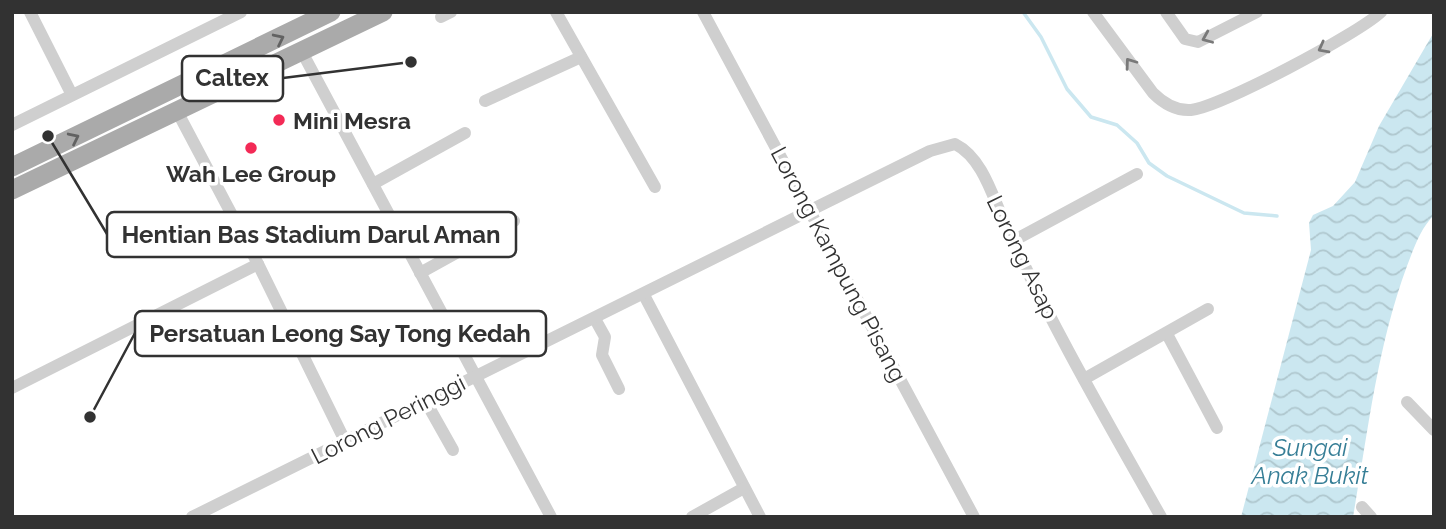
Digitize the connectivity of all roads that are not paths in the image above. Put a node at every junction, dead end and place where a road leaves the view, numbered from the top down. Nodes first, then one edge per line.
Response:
1 (30, 12) edge
2 (241, 12) edge
3 (331, 12) edge
4 (383, 12) edge
5 (556, 12) edge
6 (703, 12) edge
7 (1093, 12) edge
8 (1166, 12) edge
9 (1257, 12) edge
10 (1381, 12) edge
11 (302, 52) junction
12 (581, 57) junction
13 (72, 95) junction
14 (485, 101) dead end
15 (178, 113) junction
16 (12, 125) edge
17 (465, 133) dead end
18 (12, 167) edge
19 (1137, 174) dead end
20 (373, 184) junction
21 (655, 187) dead end
22 (12, 190) edge
23 (810, 210) junction
24 (514, 220) dead end
25 (1013, 241) junction
26 (258, 264) junction
27 (420, 273) junction
28 (644, 295) junction
29 (1208, 309) dead end
30 (595, 318) junction
31 (1167, 334) junction
32 (477, 374) junction
33 (1084, 379) junction
34 (12, 388) edge
35 (619, 389) dead end
36 (426, 402) junction
37 (1407, 402) dead end
38 (1217, 429) dead end
39 (1434, 430) edge
40 (345, 441) junction
41 (453, 450) dead end
42 (744, 488) junction
43 (1362, 507) dead end
44 (210, 513) edge
45 (192, 517) edge
46 (551, 517) edge
47 (692, 517) edge
48 (760, 517) edge
49 (974, 517) edge
50 (1161, 517) edge
51 (1371, 517) edge

1 - 13 street
2 - 13 street
18 -> 3 main road
4 - 11 main road
5 - 12 street
6 - 23 street, Lorong Kampung Pisang
10 -> 7 street
9 -> 8 street
11 - 15 main road
11 - 20 street
12 - 14 street
12 - 21 street
13 - 16 street
15 - 22 main road
15 - 26 street
17 - 20 street
19 - 25 street
20 - 27 street
23 - 25 street, Lorong Asap
23 - 28 street, Lorong Peringgi
23 - 49 street, Lorong Kampung Pisang
24 - 27 street
25 - 33 street, Lorong Asap
26 - 34 street
26 - 40 street
27 - 32 street
28 - 30 street, Lorong Peringgi
28 - 42 street
29 - 31 street
30 - 32 street, Lorong Peringgi
30 - 35 street
31 - 33 street
31 - 38 street
32 - 36 street, Lorong Peringgi
32 - 46 street
33 - 50 street, Lorong Asap
36 - 40 street, Lorong Peringgi
36 - 41 street
37 - 39 street
40 - 44 street, Lorong Peringgi
42 - 47 street
42 - 48 street
43 - 51 street
44 - 45 street, Lorong Peringgi

